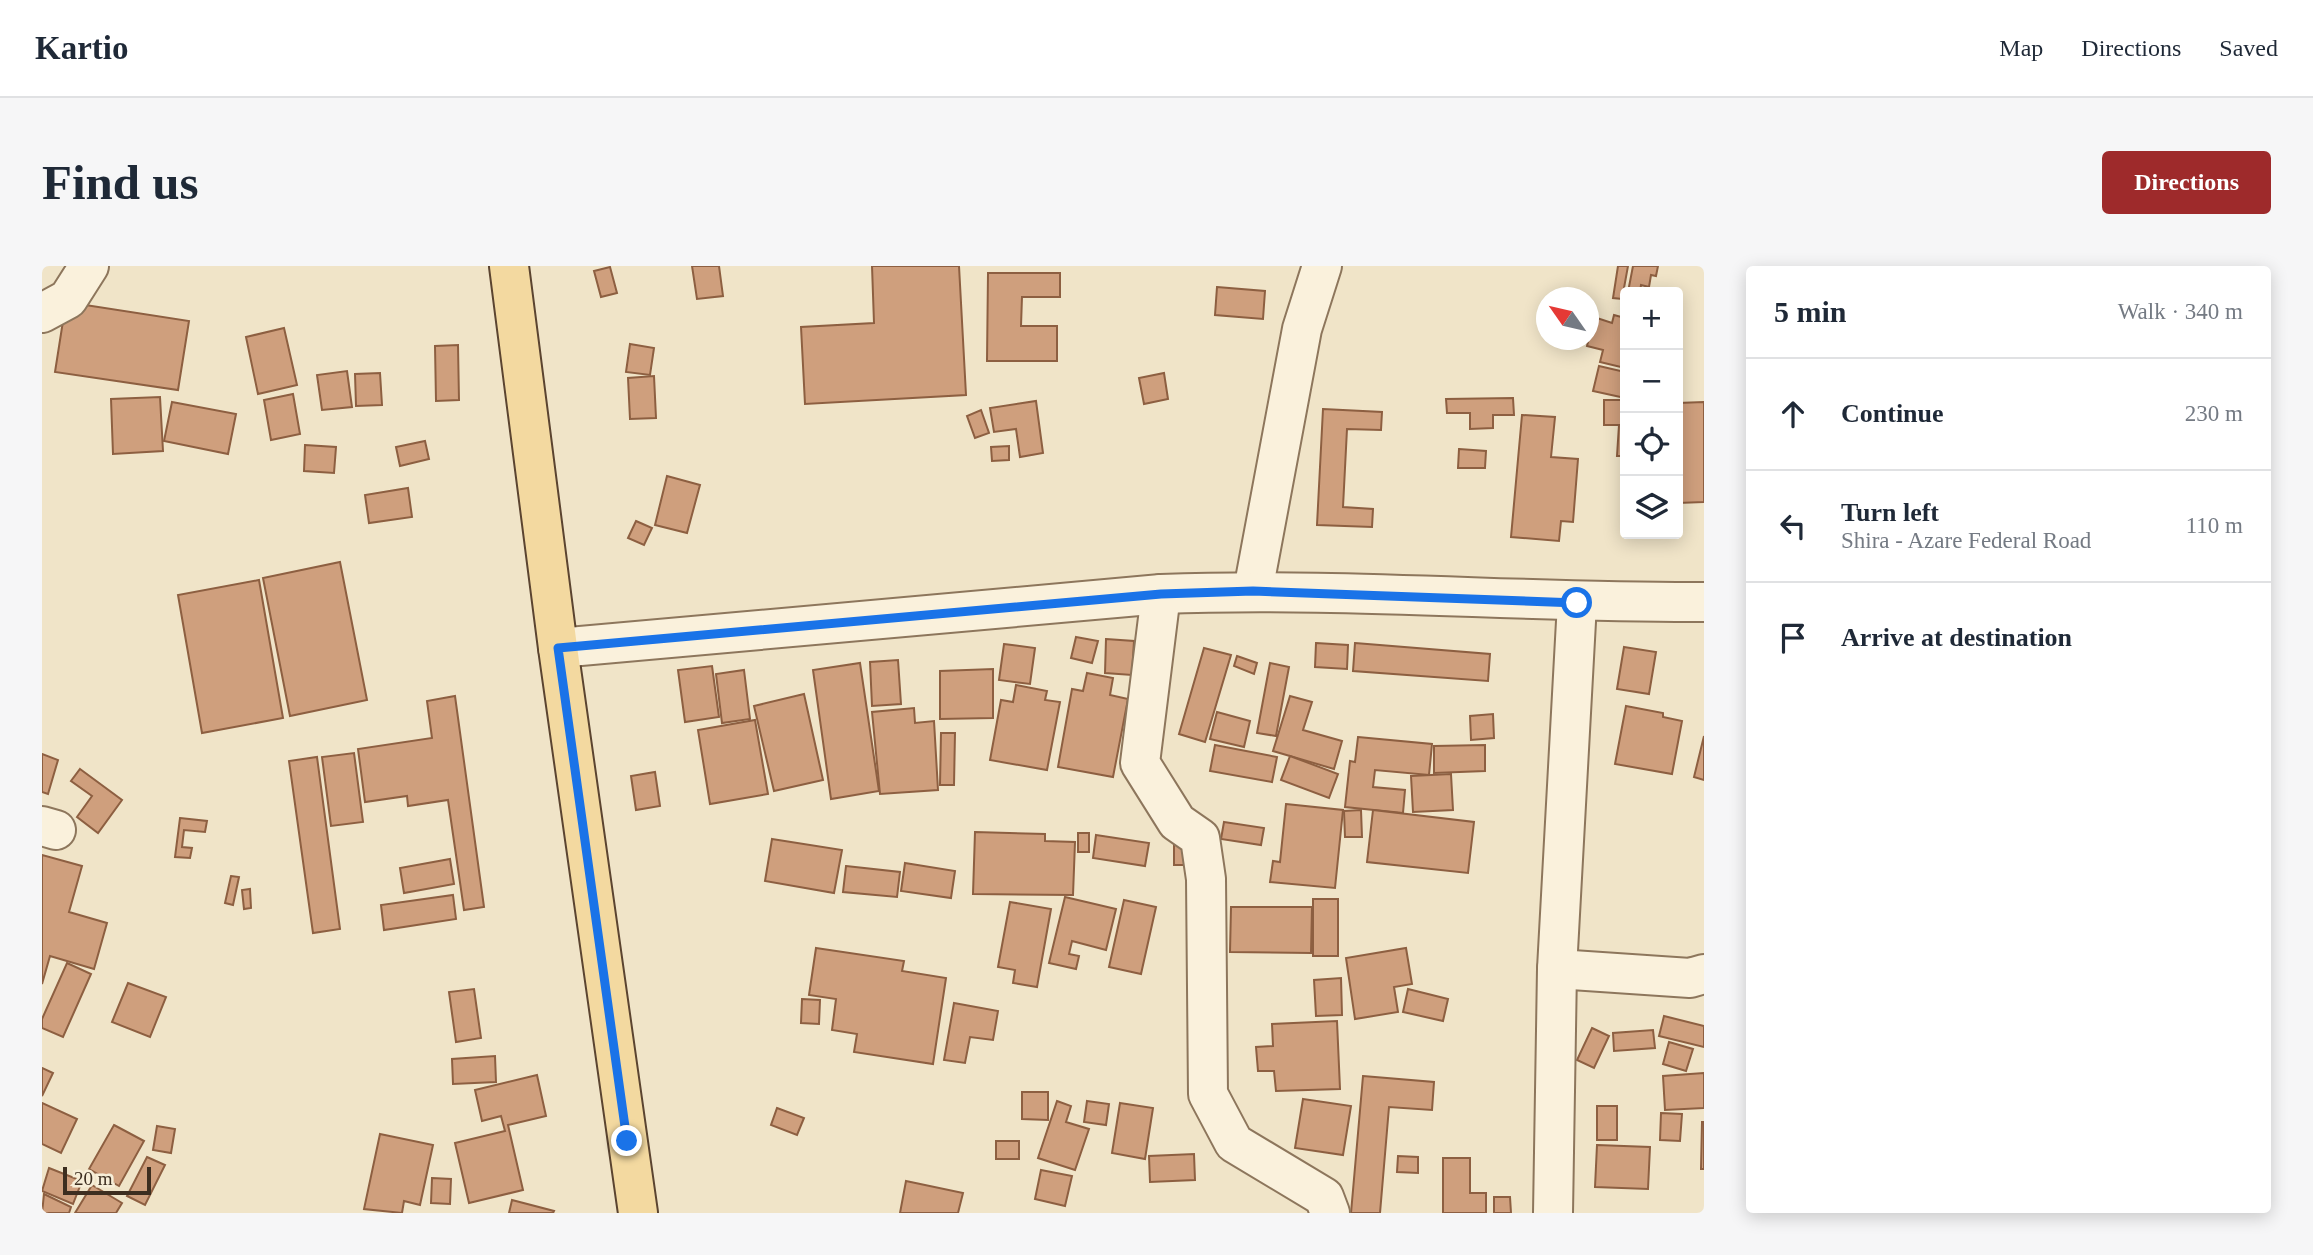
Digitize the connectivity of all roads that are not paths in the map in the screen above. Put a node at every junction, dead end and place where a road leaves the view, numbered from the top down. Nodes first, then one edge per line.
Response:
1 (89, 266) edge
2 (509, 266) edge
3 (1322, 266) edge
4 (42, 313) edge
5 (1253, 591) junction
6 (1161, 594) junction
7 (1704, 602) edge
8 (1577, 603) junction
9 (558, 648) junction
10 (1557, 969) junction
11 (1704, 974) edge
12 (638, 1213) edge
13 (1330, 1213) edge
14 (1553, 1213) edge

1 - 4 street
2 - 9 main road
3 - 5 street
5 - 6 street
5 - 8 street
6 - 9 street
6 - 13 street
7 - 8 street
8 - 10 street
9 - 12 main road
10 - 11 street
10 - 14 street

